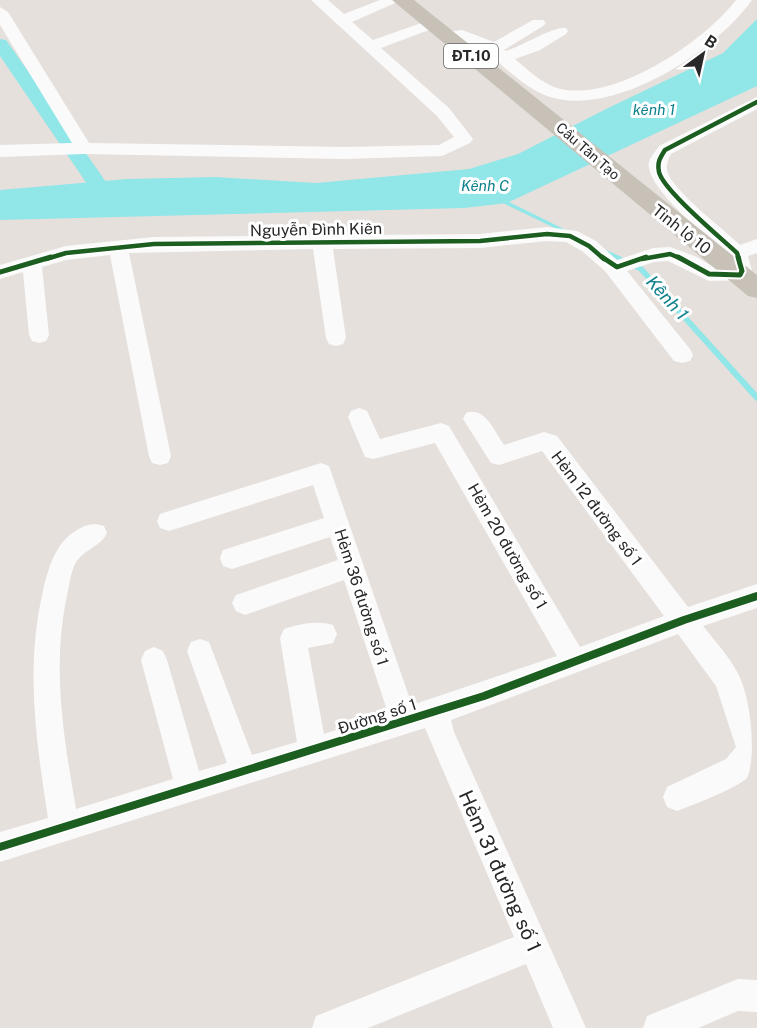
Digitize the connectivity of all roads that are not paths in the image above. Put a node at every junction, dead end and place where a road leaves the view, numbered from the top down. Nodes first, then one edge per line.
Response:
1 (319, 0) edge
2 (744, 0) edge
3 (394, 1) edge
4 (0, 12) edge
5 (346, 19) junction
6 (538, 22) dead end
7 (432, 30) junction
8 (560, 31) dead end
9 (376, 44) junction
10 (498, 54) junction
11 (757, 102) edge
12 (80, 148) junction
13 (0, 151) edge
14 (635, 191) joint
15 (322, 243) junction
16 (757, 246) edge
17 (118, 248) junction
18 (32, 262) junction
19 (618, 267) junction
20 (0, 272) edge
21 (745, 272) edge
22 (39, 335) dead end
23 (336, 338) dead end
24 (682, 355) dead end
25 (359, 417) dead end
26 (474, 419) dead end
27 (160, 456) dead end
28 (169, 521) dead end
29 (337, 524) junction
30 (95, 532) dead end
31 (232, 558) dead end
32 (351, 566) junction
33 (757, 596) edge
34 (245, 603) dead end
35 (684, 620) junction
36 (324, 634) dead end
37 (200, 651) dead end
38 (154, 660) dead end
39 (574, 661) junction
40 (435, 711) junction
41 (404, 721) junction
42 (313, 751) junction
43 (244, 772) junction
44 (190, 789) junction
45 (677, 797) dead end
46 (64, 828) junction
47 (0, 846) edge
48 (533, 945) junction
49 (757, 996) edge
50 (328, 1028) edge
51 (570, 1028) edge
52 (659, 1028) edge

1 - 5 street
2 - 10 street
3 - 5 street
3 - 7 main road, ĐT.10
4 - 12 street
5 - 9 street
6 - 10 street
7 - 9 street
7 - 10 street
7 - 14 main road, Cầu Tân Tạo / ĐT.10
8 - 10 street
9 - 12 street
11 - 21 street
12 - 13 street
14 - 21 main road, Tỉnh lộ 10 / ĐT.10
15 - 17 street, Nguyễn Đình Kiên
15 - 19 street, Nguyễn Đình Kiên
15 - 23 street
16 - 21 street
17 - 18 street, Nguyễn Đình Kiên
17 - 27 street
18 - 20 street, Nguyễn Đình Kiên
18 - 22 street
19 - 21 street
19 - 24 street, Nguyễn Đình Kiên
25 - 39 street, Hẻm 20 đường số 1
26 - 35 street, Hẻm 12 đường số 1
28 - 29 street, Hẻm 36 đường số 1
29 - 31 street
29 - 32 street, Hẻm 36 đường số 1
30 - 46 street
32 - 34 street
32 - 41 street, Hẻm 36 đường số 1
33 - 35 street, Đường số 1
35 - 39 street, Đường số 1
35 - 45 street
36 - 42 street
37 - 43 street
38 - 44 street
39 - 40 street, Đường số 1
40 - 41 street, Đường số 1
40 - 48 street, Hẻm 31 đường số 1
41 - 42 street, Đường số 1
42 - 43 street, Đường số 1
43 - 44 street, Đường số 1
44 - 46 street, Đường số 1
46 - 47 street, Đường số 1
48 - 50 street
48 - 51 street, Hẻm 31 đường số 1
49 - 52 street

